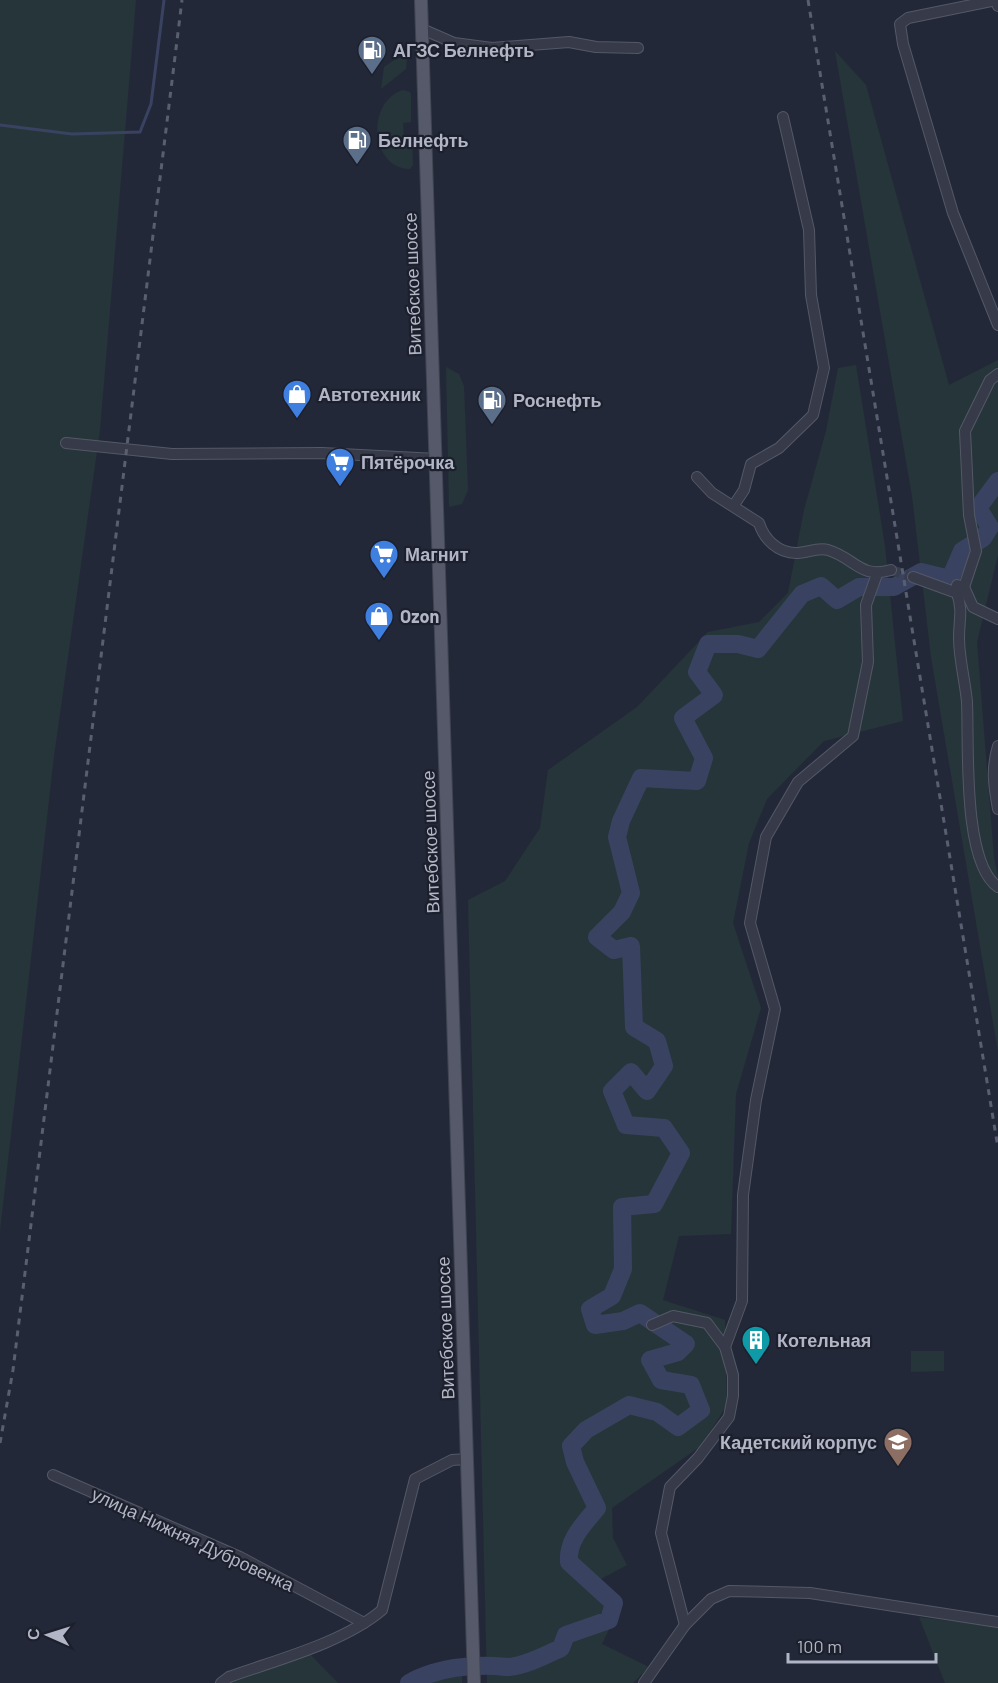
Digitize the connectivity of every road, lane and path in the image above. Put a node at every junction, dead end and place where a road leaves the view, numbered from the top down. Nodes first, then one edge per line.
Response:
1 (421, 0) edge
2 (998, 6) edge
3 (422, 29) junction
4 (638, 48) dead end
5 (783, 117) dead end
6 (998, 325) edge
7 (998, 374) edge
8 (66, 443) dead end
9 (437, 459) junction
10 (698, 477) dead end
11 (734, 505) junction
12 (891, 570) tunnel mouth
13 (877, 574) junction
14 (913, 577) tunnel mouth
15 (940, 586) junction
16 (964, 587) junction
17 (998, 619) edge
18 (998, 746) edge
19 (998, 810) edge
20 (998, 887) edge
21 (652, 1325) dead end
22 (725, 1347) junction
23 (467, 1459) junction
24 (53, 1474) dead end
25 (998, 1622) edge
26 (364, 1623) junction
27 (685, 1625) junction
28 (221, 1683) edge
29 (474, 1683) edge
30 (644, 1683) edge

1 - 3 main road, Витебское шоссе
2 - 6 street
3 - 4 street
3 - 9 main road, Витебское шоссе
5 - 11 street
7 - 16 street
8 - 9 street
9 - 23 main road, Витебское шоссе
10 - 11 street
11 - 13 street
12 - 13 street
13 - 22 street
14 - 15 street
15 - 16 street
15 - 20 street
16 - 17 street
18 - 19 street
21 - 22 street
22 - 27 street
23 - 26 street
23 - 29 main road, Витебское шоссе
24 - 26 street, улица Нижняя Дубровенка
25 - 27 street
26 - 28 street
27 - 30 street

